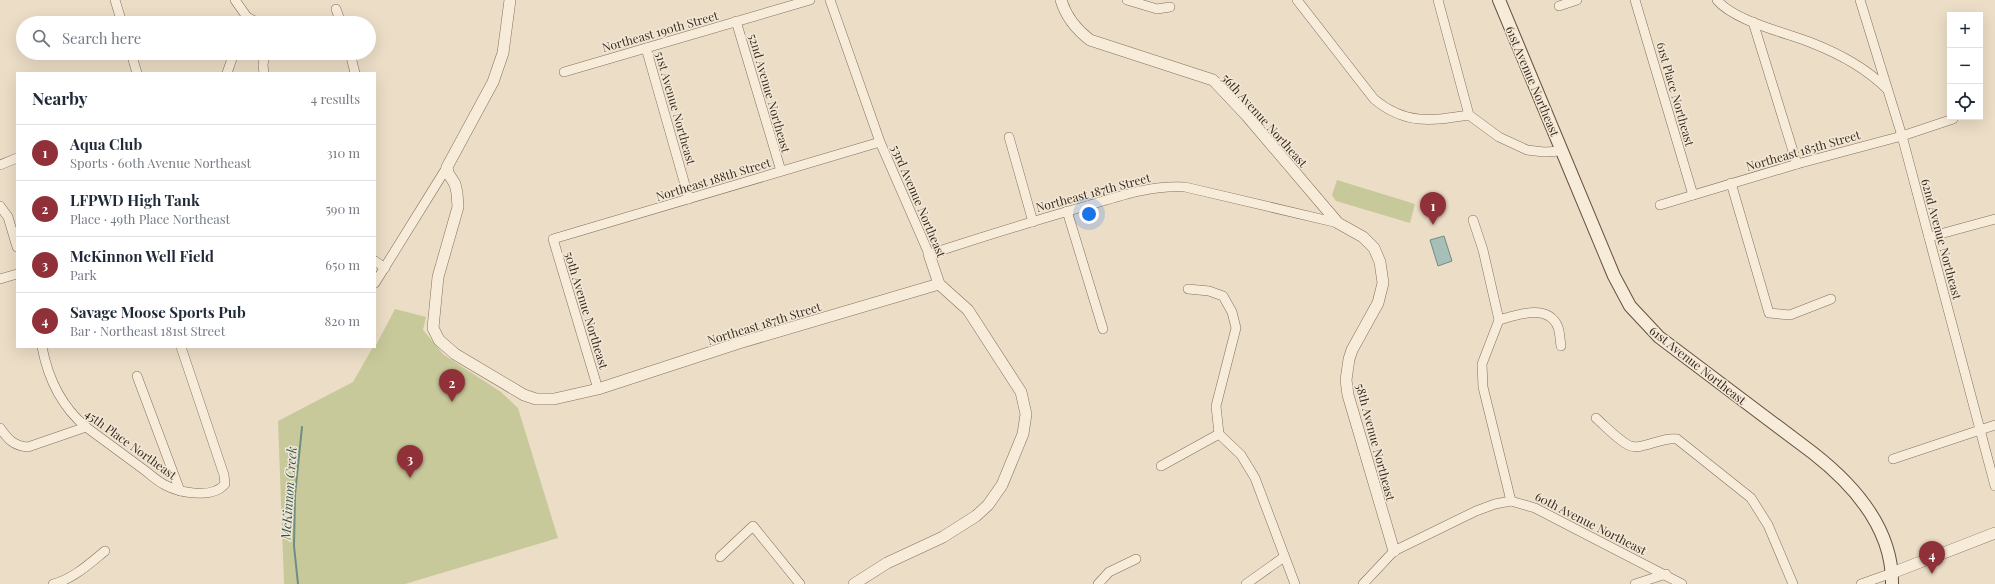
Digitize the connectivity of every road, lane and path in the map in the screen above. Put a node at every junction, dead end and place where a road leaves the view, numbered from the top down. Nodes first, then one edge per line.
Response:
1 (115, 0) edge
2 (235, 0) edge
3 (510, 0) edge
4 (810, 0) edge
5 (830, 0) edge
6 (1061, 0) edge
7 (1127, 0) edge
8 (1297, 0) edge
9 (1438, 0) edge
10 (1499, 0) edge
11 (1577, 0) edge
12 (1635, 0) edge
13 (1717, 0) edge
14 (1860, 0) edge
15 (1558, 6) dead end
16 (1170, 7) dead end
17 (336, 9) dead end
18 (120, 16) edge
19 (244, 16) edge
20 (338, 16) edge
21 (736, 21) junction
22 (1753, 22) junction
23 (646, 48) junction
24 (133, 60) edge
25 (232, 60) edge
26 (265, 60) edge
27 (352, 60) edge
28 (137, 72) edge
29 (227, 72) edge
30 (264, 72) edge
31 (355, 72) edge
32 (564, 72) dead end
33 (1888, 90) junction
34 (1469, 115) junction
35 (1950, 120) edge
36 (1902, 136) junction
37 (1009, 137) dead end
38 (880, 142) junction
39 (1562, 151) junction
40 (16, 158) edge
41 (0, 164) edge
42 (1797, 164) junction
43 (447, 167) junction
44 (781, 171) junction
45 (1731, 184) junction
46 (1693, 195) junction
47 (689, 199) junction
48 (1660, 205) dead end
49 (0, 206) edge
50 (1067, 211) junction
51 (1995, 219) edge
52 (1473, 220) dead end
53 (1033, 222) junction
54 (1338, 223) junction
55 (1929, 237) junction
56 (553, 239) joint
57 (16, 244) edge
58 (929, 254) junction
59 (376, 261) edge
60 (384, 268) junction
61 (16, 274) edge
62 (0, 279) edge
63 (376, 281) edge
64 (939, 284) junction
65 (1188, 289) dead end
66 (1831, 299) dead end
67 (1499, 320) junction
68 (1103, 329) dead end
69 (1561, 346) dead end
70 (42, 348) edge
71 (181, 348) edge
72 (137, 376) dead end
73 (598, 389) junction
74 (1596, 418) dead end
75 (1995, 425) edge
76 (0, 428) edge
77 (86, 428) junction
78 (1981, 430) junction
79 (1219, 434) junction
80 (1893, 459) dead end
81 (1161, 466) dead end
82 (1995, 486) edge
83 (180, 491) junction
84 (1511, 501) junction
85 (1995, 533) edge
86 (105, 551) dead end
87 (1394, 551) junction
88 (720, 556) dead end
89 (1284, 557) junction
90 (1136, 559) dead end
91 (1666, 574) junction
92 (1892, 578) edge
93 (62, 583) edge
94 (53, 584) edge
95 (800, 584) edge
96 (854, 584) edge
97 (1098, 584) edge
98 (1246, 584) edge
99 (1295, 584) edge
100 (1363, 584) edge
101 (1635, 584) edge
102 (1682, 584) edge
103 (1793, 584) edge
104 (1861, 584) edge

1 - 18 street
2 - 19 street
3 - 43 street
4 - 21 street, Northeast 190th Street
5 - 38 street, 53rd Avenue Northeast
6 - 54 street, 56th Avenue Northeast
7 - 16 street
8 - 34 street
9 - 34 street
10 - 39 main road, 61st Avenue Northeast
11 - 15 street
12 - 46 street, 61st Place Northeast
13 - 22 street
14 - 33 street, 62nd Avenue Northeast
17 - 20 street
21 - 23 street, Northeast 190th Street
21 - 44 street, 52nd Avenue Northeast
22 - 33 street
22 - 42 street
23 - 32 street, Northeast 190th Street
23 - 47 street, 51st Avenue Northeast
24 - 28 street
25 - 29 street
26 - 30 street
27 - 31 street
33 - 36 street, 62nd Avenue Northeast
34 - 39 street
35 - 36 street, Northeast 185th Street
36 - 42 street, Northeast 185th Street
36 - 55 street, 62nd Avenue Northeast
37 - 53 street
38 - 44 street, Northeast 188th Street
38 - 58 street, 53rd Avenue Northeast
39 - 92 main road, 61st Avenue Northeast
40 - 41 street
42 - 45 street, Northeast 185th Street
43 - 60 street
43 - 73 street, Northeast 187th Street
44 - 47 street, Northeast 188th Street
45 - 46 street, Northeast 185th Street
45 - 66 street
46 - 48 street, Northeast 185th Street
47 - 56 street, Northeast 188th Street
49 - 57 street
50 - 53 street, Northeast 187th Street
50 - 54 street, Northeast 187th Street
50 - 68 street
51 - 55 street
52 - 67 street
53 - 58 street, Northeast 187th Street
54 - 87 street, 58th Avenue Northeast
55 - 78 street, 62nd Avenue Northeast
56 - 73 street, 50th Avenue Northeast
58 - 64 street, 53rd Avenue Northeast
59 - 60 street
60 - 63 street
61 - 62 street
64 - 73 street, Northeast 187th Street
64 - 96 street, 53rd Avenue Northeast
65 - 79 street
67 - 69 street
67 - 84 street
70 - 77 street, 45th Place Northeast
71 - 83 street, 45th Place Northeast
72 - 83 street
74 - 103 street
75 - 78 street
76 - 77 street
77 - 83 street, 45th Place Northeast
78 - 80 street
78 - 82 street, 62nd Avenue Northeast
79 - 81 street
79 - 89 street
84 - 87 street
84 - 91 street, 60th Avenue Northeast
85 - 92 street
86 - 93 street
87 - 100 street
88 - 95 street
89 - 98 street
89 - 99 street
90 - 97 street
91 - 101 street
91 - 102 street, 60th Avenue Northeast
92 - 104 street
93 - 94 street

